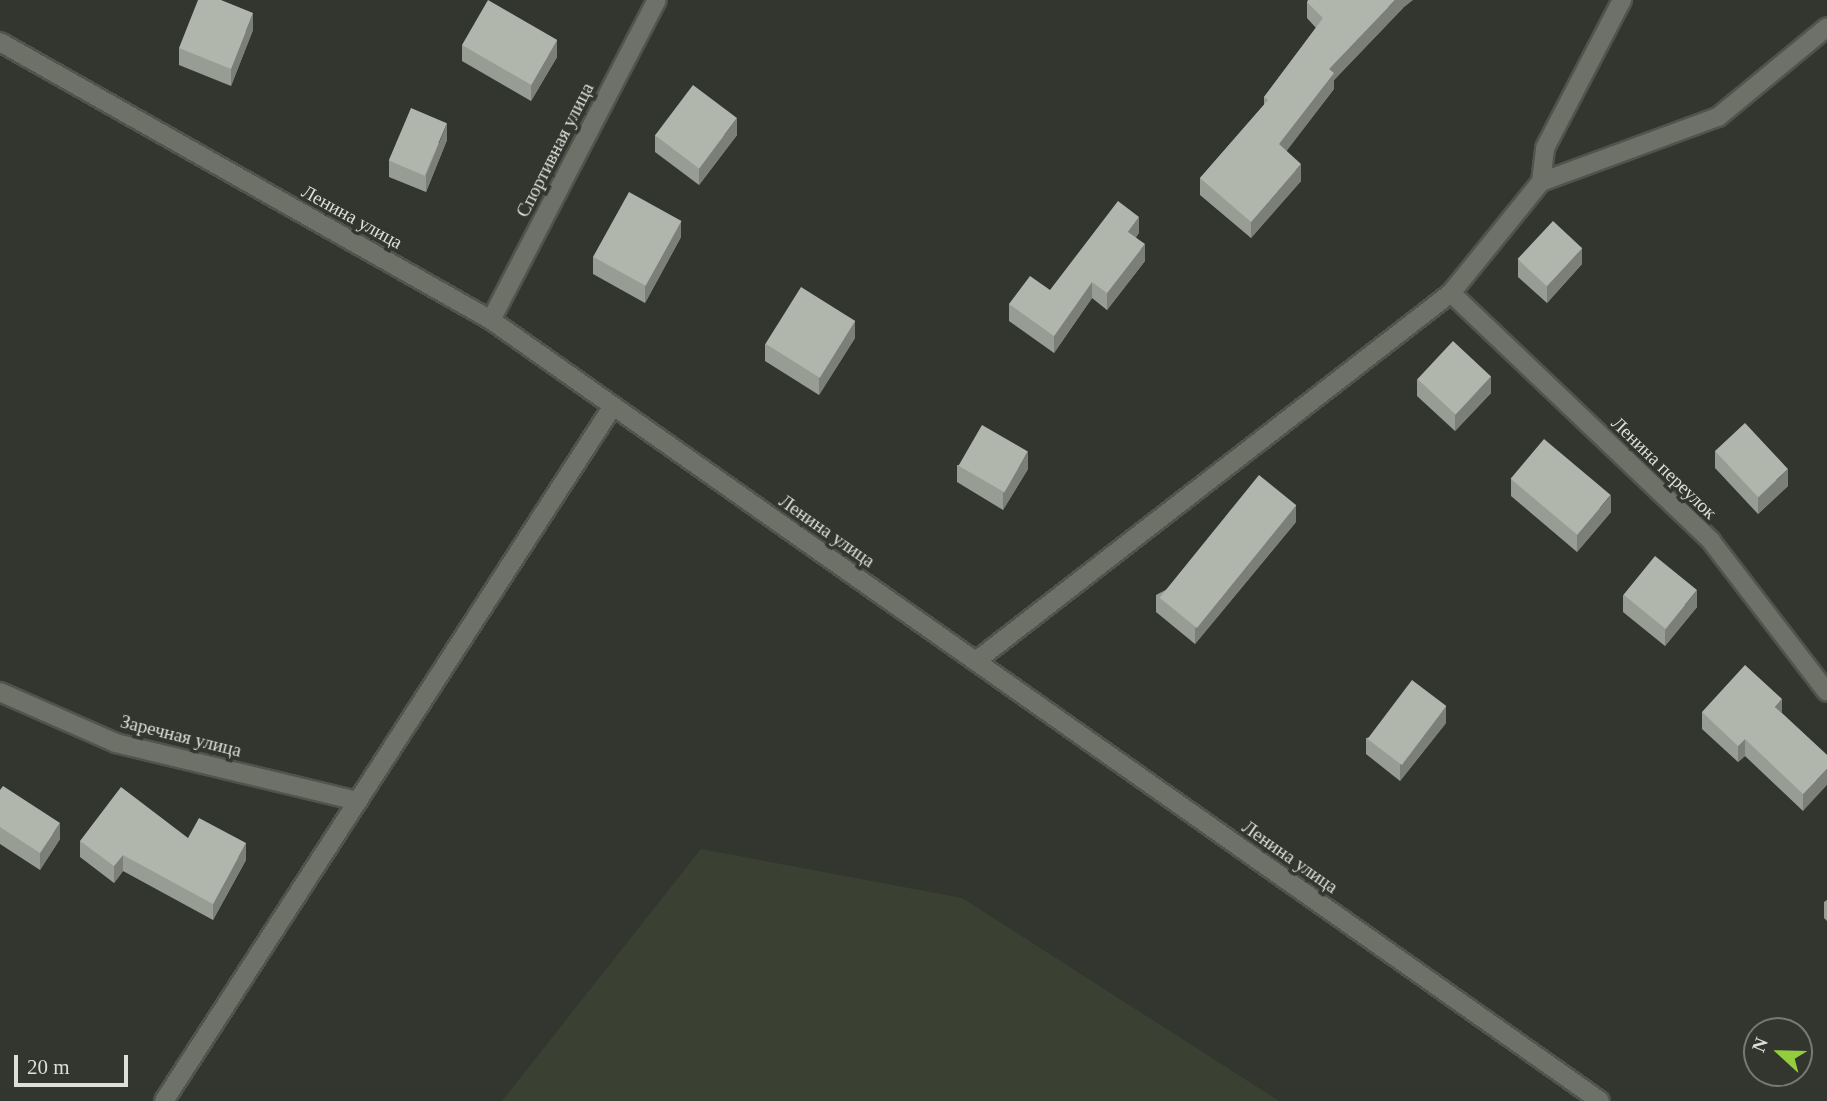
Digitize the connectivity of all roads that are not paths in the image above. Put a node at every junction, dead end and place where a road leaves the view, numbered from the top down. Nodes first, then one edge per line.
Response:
1 (657, 0) edge
2 (1622, 0) edge
3 (1827, 27) edge
4 (0, 42) edge
5 (1541, 182) junction
6 (1451, 293) junction
7 (491, 320) junction
8 (613, 406) junction
9 (976, 661) junction
10 (0, 692) edge
11 (1827, 692) edge
12 (358, 801) junction
13 (164, 1101) edge
14 (1600, 1101) edge

1 - 7 street, Спортивная улица
2 - 5 street
3 - 5 street
4 - 7 street, Ленина улица
5 - 6 street
6 - 9 street
6 - 11 street, Ленина переулок
7 - 8 street, Ленина улица
8 - 9 street, Ленина улица
8 - 12 street
9 - 14 street, Ленина улица
10 - 12 street, Заречная улица
12 - 13 street

